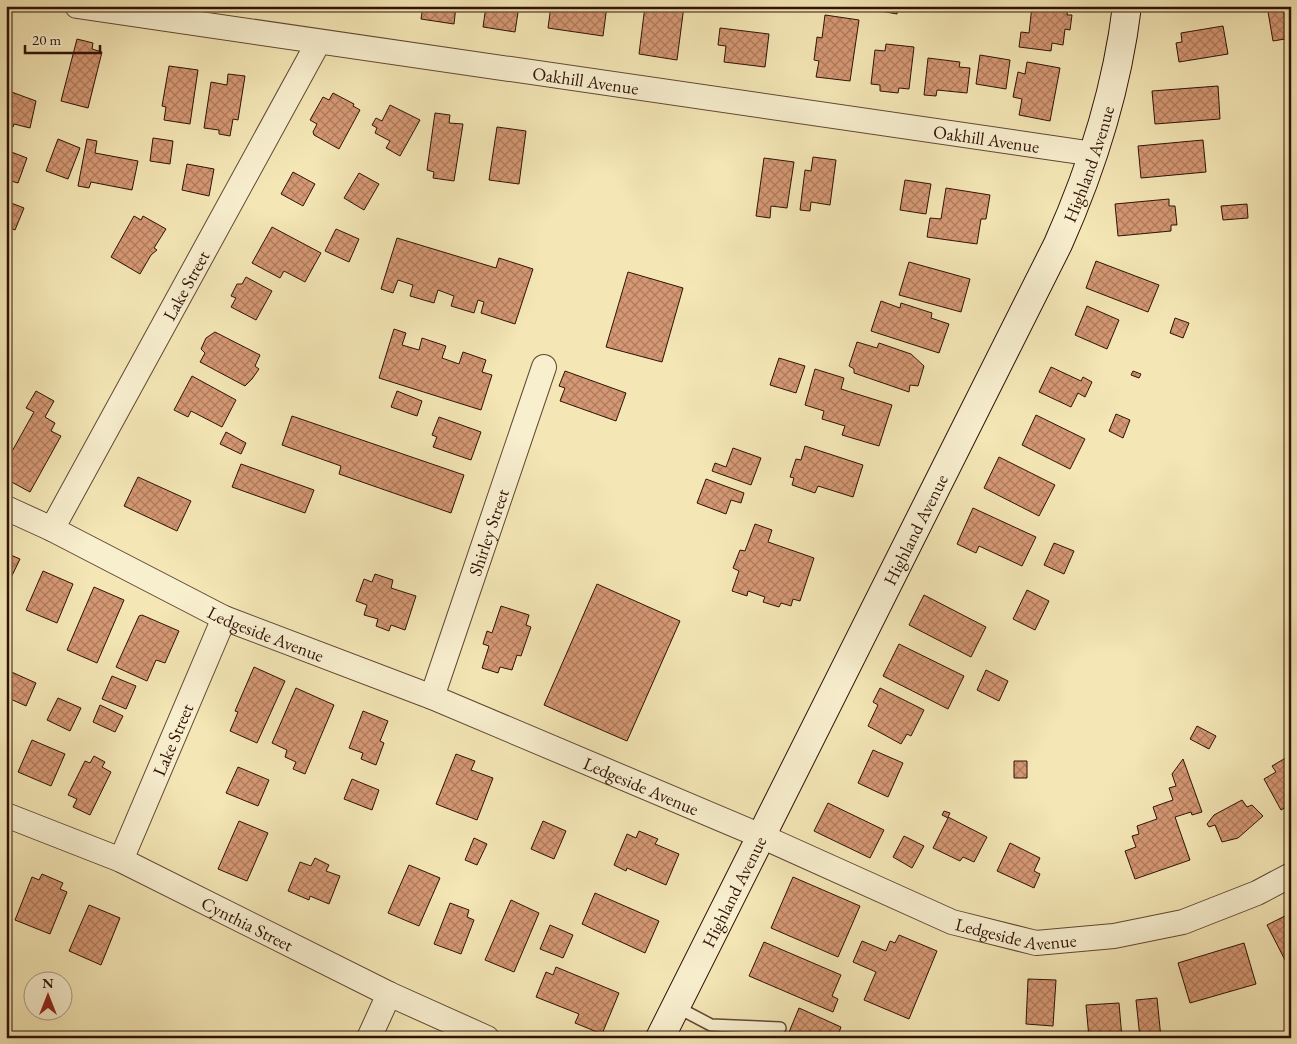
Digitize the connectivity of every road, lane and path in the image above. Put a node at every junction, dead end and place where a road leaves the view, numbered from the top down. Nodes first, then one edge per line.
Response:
1 (77, 6) edge
2 (1126, 6) edge
3 (318, 43) junction
4 (1094, 154) junction
5 (544, 367) dead end
6 (6, 508) edge
7 (52, 529) junction
8 (224, 618) junction
9 (432, 697) junction
10 (6, 815) edge
11 (761, 836) junction
12 (121, 860) junction
13 (1291, 875) edge
14 (389, 994) junction
15 (676, 1006) junction
16 (780, 1028) dead end
17 (369, 1038) edge
18 (487, 1038) edge
19 (660, 1038) edge

1 - 3 street, Oakhill Avenue
2 - 4 main road, Highland Avenue
3 - 4 street, Oakhill Avenue
3 - 7 street, Lake Street
4 - 11 main road, Highland Avenue
5 - 9 street, Shirley Street
6 - 7 street, Ledgeside Avenue
7 - 8 street, Ledgeside Avenue
8 - 9 street, Ledgeside Avenue
8 - 12 street, Lake Street
9 - 11 street, Ledgeside Avenue
10 - 12 street, Cynthia Street
11 - 13 street, Ledgeside Avenue
11 - 15 main road, Highland Avenue
12 - 14 street, Cynthia Street
14 - 17 street
14 - 18 street, Cynthia Street
15 - 16 lane
15 - 19 main road, Highland Avenue

